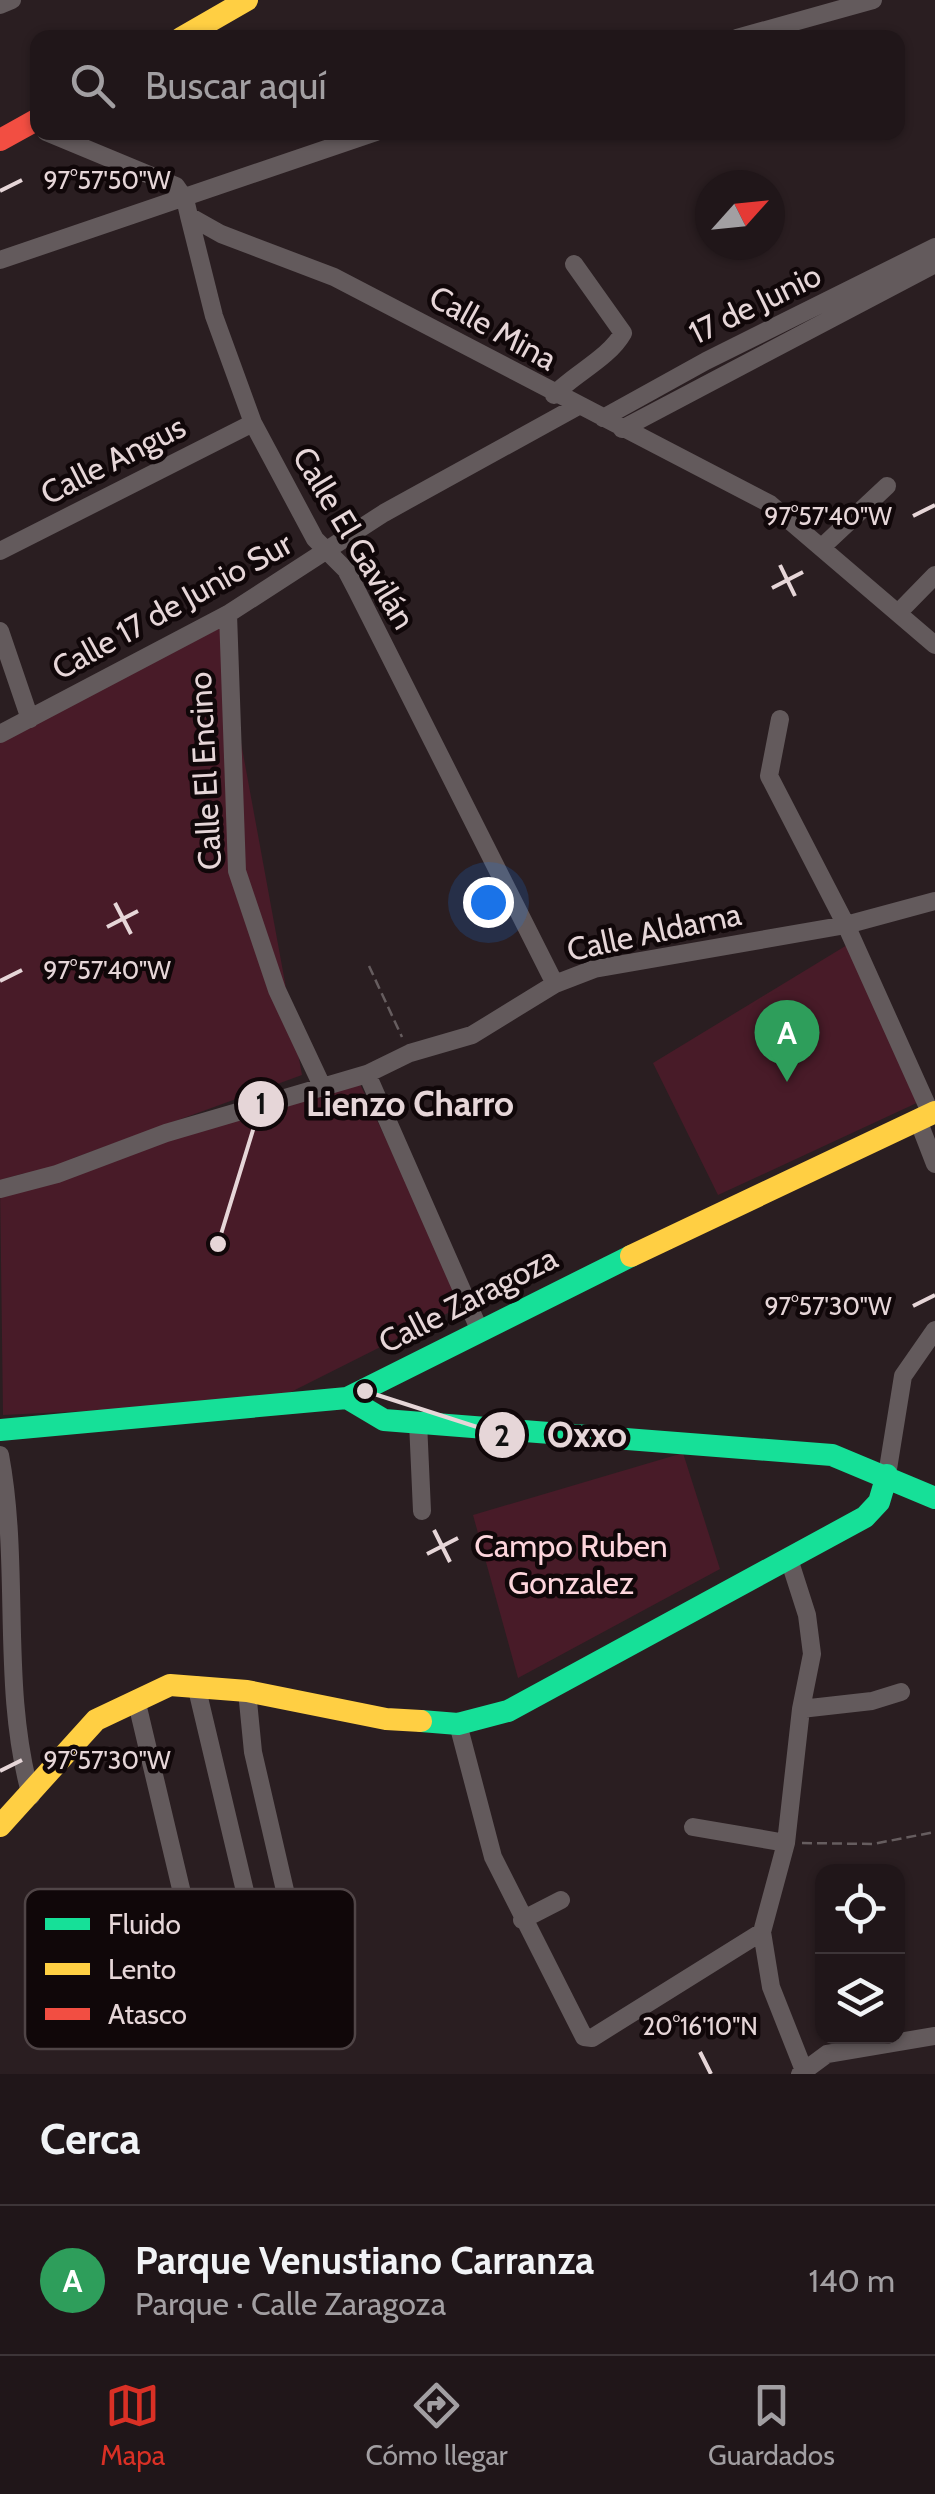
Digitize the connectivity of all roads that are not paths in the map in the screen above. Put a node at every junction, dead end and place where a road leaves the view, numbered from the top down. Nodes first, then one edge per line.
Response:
1 (12, 0) edge
2 (247, 0) edge
3 (873, 0) edge
4 (0, 6) edge
5 (195, 30) edge
6 (766, 30) edge
7 (0, 116) edge
8 (30, 124) edge
9 (30, 129) edge
10 (0, 140) edge
11 (70, 140) edge
12 (356, 140) edge
13 (187, 208) junction
14 (935, 247) edge
15 (0, 260) edge
16 (574, 264) dead end
17 (935, 264) edge
18 (831, 310) junction
19 (710, 369) junction
20 (554, 396) junction
21 (578, 406) junction
22 (603, 418) junction
23 (253, 422) junction
24 (622, 429) junction
25 (887, 486) dead end
26 (822, 547) junction
27 (0, 551) edge
28 (328, 552) junction
29 (935, 575) edge
30 (898, 613) junction
31 (228, 614) junction
32 (2, 642) edge
33 (935, 645) edge
34 (30, 719) junction
35 (780, 719) dead end
36 (0, 734) edge
37 (935, 901) edge
38 (846, 925) junction
39 (555, 984) junction
40 (367, 1074) junction
41 (324, 1088) junction
42 (928, 1115) edge
43 (935, 1164) edge
44 (0, 1189) edge
45 (479, 1329) junction
46 (935, 1330) edge
47 (347, 1398) junction
48 (418, 1422) junction
49 (0, 1430) edge
50 (0, 1455) edge
51 (887, 1475) junction
52 (935, 1498) edge
53 (422, 1511) dead end
54 (790, 1562) junction
55 (196, 1685) junction
56 (247, 1691) junction
57 (901, 1692) dead end
58 (136, 1699) junction
59 (801, 1710) junction
60 (458, 1724) junction
61 (31, 1796) junction
62 (0, 1826) edge
63 (693, 1827) dead end
64 (786, 1843) junction
65 (180, 1889) edge
66 (244, 1889) edge
67 (285, 1889) edge
68 (561, 1900) dead end
69 (522, 1920) junction
70 (762, 1932) junction
71 (935, 2036) edge
72 (802, 2071) edge

1 - 4 street
2 - 5 street
3 - 6 street
7 - 8 street, Calle Mina
9 - 10 street
11 - 13 street, Calle Mina
12 - 13 street
13 - 15 street
13 - 20 street, Calle Mina
13 - 23 street, Calle El Gavilán
14 - 18 street, 17 de Junio
16 - 20 street
17 - 18 street, 17 de Junio
18 - 19 street, 17 de Junio
19 - 22 street, 17 de Junio
19 - 24 street, 17 de Junio
20 - 21 street, Calle Mina
21 - 22 street, Calle Mina
21 - 28 street, Calle 17 de Junio Sur
22 - 24 street, Calle Mina
23 - 27 street, Calle Angus
23 - 28 street, Calle El Gavilán
24 - 26 street, Calle Mina
25 - 26 street
26 - 30 street, Calle Mina
28 - 31 street, Calle 17 de Junio Sur
28 - 39 street, Calle El Gavilán
29 - 30 street
30 - 33 street, Calle Mina
31 - 34 street, Calle 17 de Junio Sur
31 - 41 street, Calle El Encino
32 - 34 street
34 - 36 street, Calle 17 de Junio Sur
35 - 38 street
37 - 38 street, Calle Aldama
38 - 39 street, Calle Aldama
38 - 42 street
39 - 40 street, Calle Aldama
40 - 41 street, Calle Aldama
40 - 45 street
41 - 44 street, Calle Aldama
42 - 43 street
42 - 45 street, Calle Zaragoza
45 - 47 street, Calle Zaragoza
46 - 51 street
47 - 48 street
47 - 49 street, Calle Zaragoza
48 - 51 street
48 - 53 street
50 - 61 street
51 - 52 street
51 - 54 street
54 - 59 street
54 - 60 street
55 - 56 street
55 - 58 street
55 - 66 street
56 - 60 street
56 - 67 street
57 - 59 street
58 - 61 street
58 - 65 street
59 - 64 street
60 - 69 street
61 - 62 street
63 - 64 street
64 - 70 street
68 - 69 street
69 - 70 street
70 - 72 street
71 - 72 street

